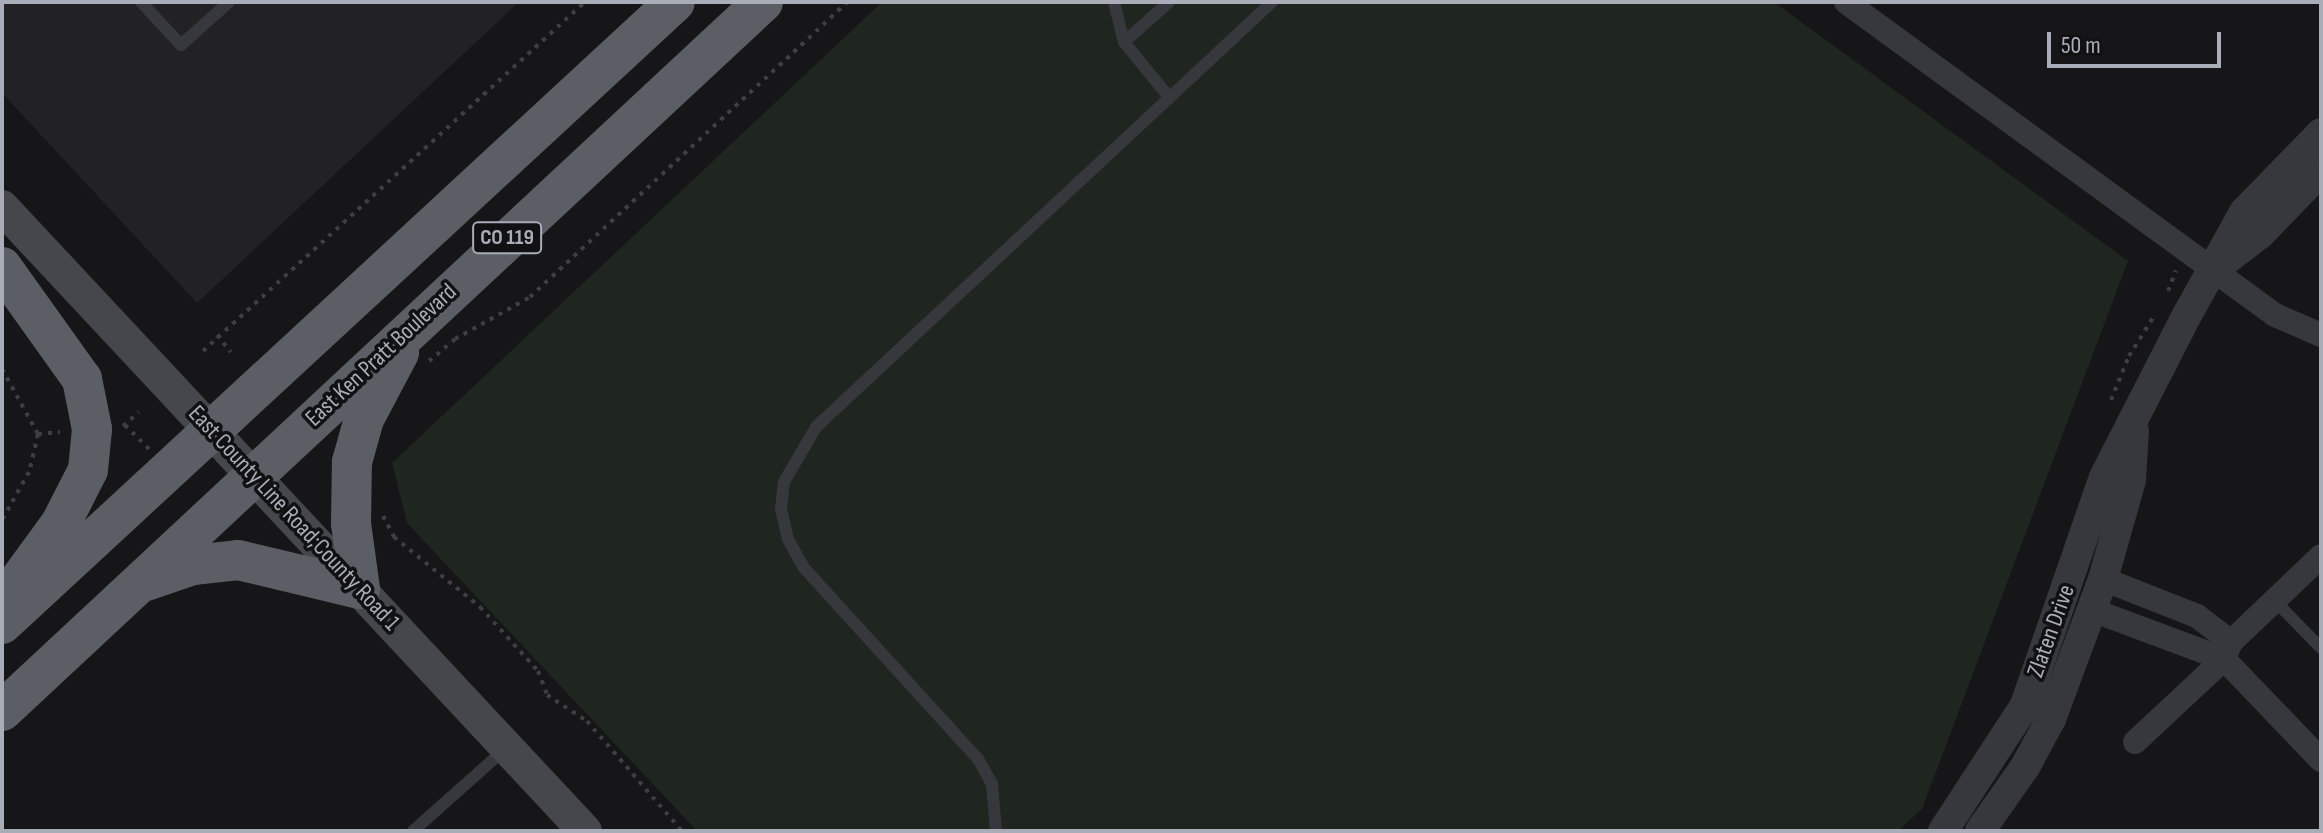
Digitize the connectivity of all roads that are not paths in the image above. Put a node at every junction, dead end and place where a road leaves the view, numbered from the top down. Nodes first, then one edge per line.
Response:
1 (141, 2) edge
2 (229, 2) edge
3 (675, 2) edge
4 (763, 2) edge
5 (1114, 2) edge
6 (1169, 2) edge
7 (1272, 2) edge
8 (1846, 2) edge
9 (1124, 42) junction
10 (1169, 97) junction
11 (2321, 133) edge
12 (2321, 171) edge
13 (2, 207) edge
14 (2, 267) edge
15 (2214, 269) junction
16 (426, 313) junction
17 (2321, 335) edge
18 (2135, 419) junction
19 (209, 428) junction
20 (252, 474) junction
21 (2321, 556) edge
22 (2103, 579) junction
23 (134, 586) junction
24 (360, 589) junction
25 (2276, 602) junction
26 (2163, 603) junction
27 (2, 605) edge
28 (2092, 610) junction
29 (2, 624) edge
30 (2152, 635) junction
31 (2321, 648) edge
32 (2228, 651) junction
33 (2, 711) edge
34 (2135, 742) dead end
35 (507, 747) junction
36 (2321, 760) edge
37 (413, 831) edge
38 (585, 831) edge
39 (996, 831) edge
40 (1943, 831) edge
41 (1980, 831) edge

1 - 2 lane
3 - 19 highway, CO 119
4 - 16 highway, East Ken Pratt Boulevard / CO 119
5 - 9 lane
6 - 9 lane
7 - 10 lane
8 - 15 street
9 - 10 lane
10 - 39 lane
11 - 15 street, Zlaten Drive
12 - 15 street, Zlaten Drive
13 - 19 main road, East County Line Road;County Road 1
14 - 27 highway
15 - 17 street
15 - 18 street, Zlaten Drive
16 - 20 highway, East Ken Pratt Boulevard / CO 119
16 - 24 highway
18 - 22 street, Zlaten Drive
18 - 40 street, Zlaten Drive
19 - 20 main road, East County Line Road;County Road 1
19 - 29 highway, CO 119
20 - 23 highway, East Ken Pratt Boulevard / CO 119
20 - 24 main road, East County Line Road;County Road 1
21 - 25 street
22 - 26 street
22 - 28 street, Zlaten Drive
23 - 24 highway
23 - 33 highway, East Ken Pratt Boulevard / CO 119
24 - 35 main road, East County Line Road;County Road 1
25 - 31 lane
25 - 32 street
26 - 30 street
26 - 32 street
28 - 30 street
28 - 41 street, Zlaten Drive
30 - 32 street
32 - 34 street
32 - 36 street
35 - 37 lane
35 - 38 main road, East County Line Road;County Road 1

